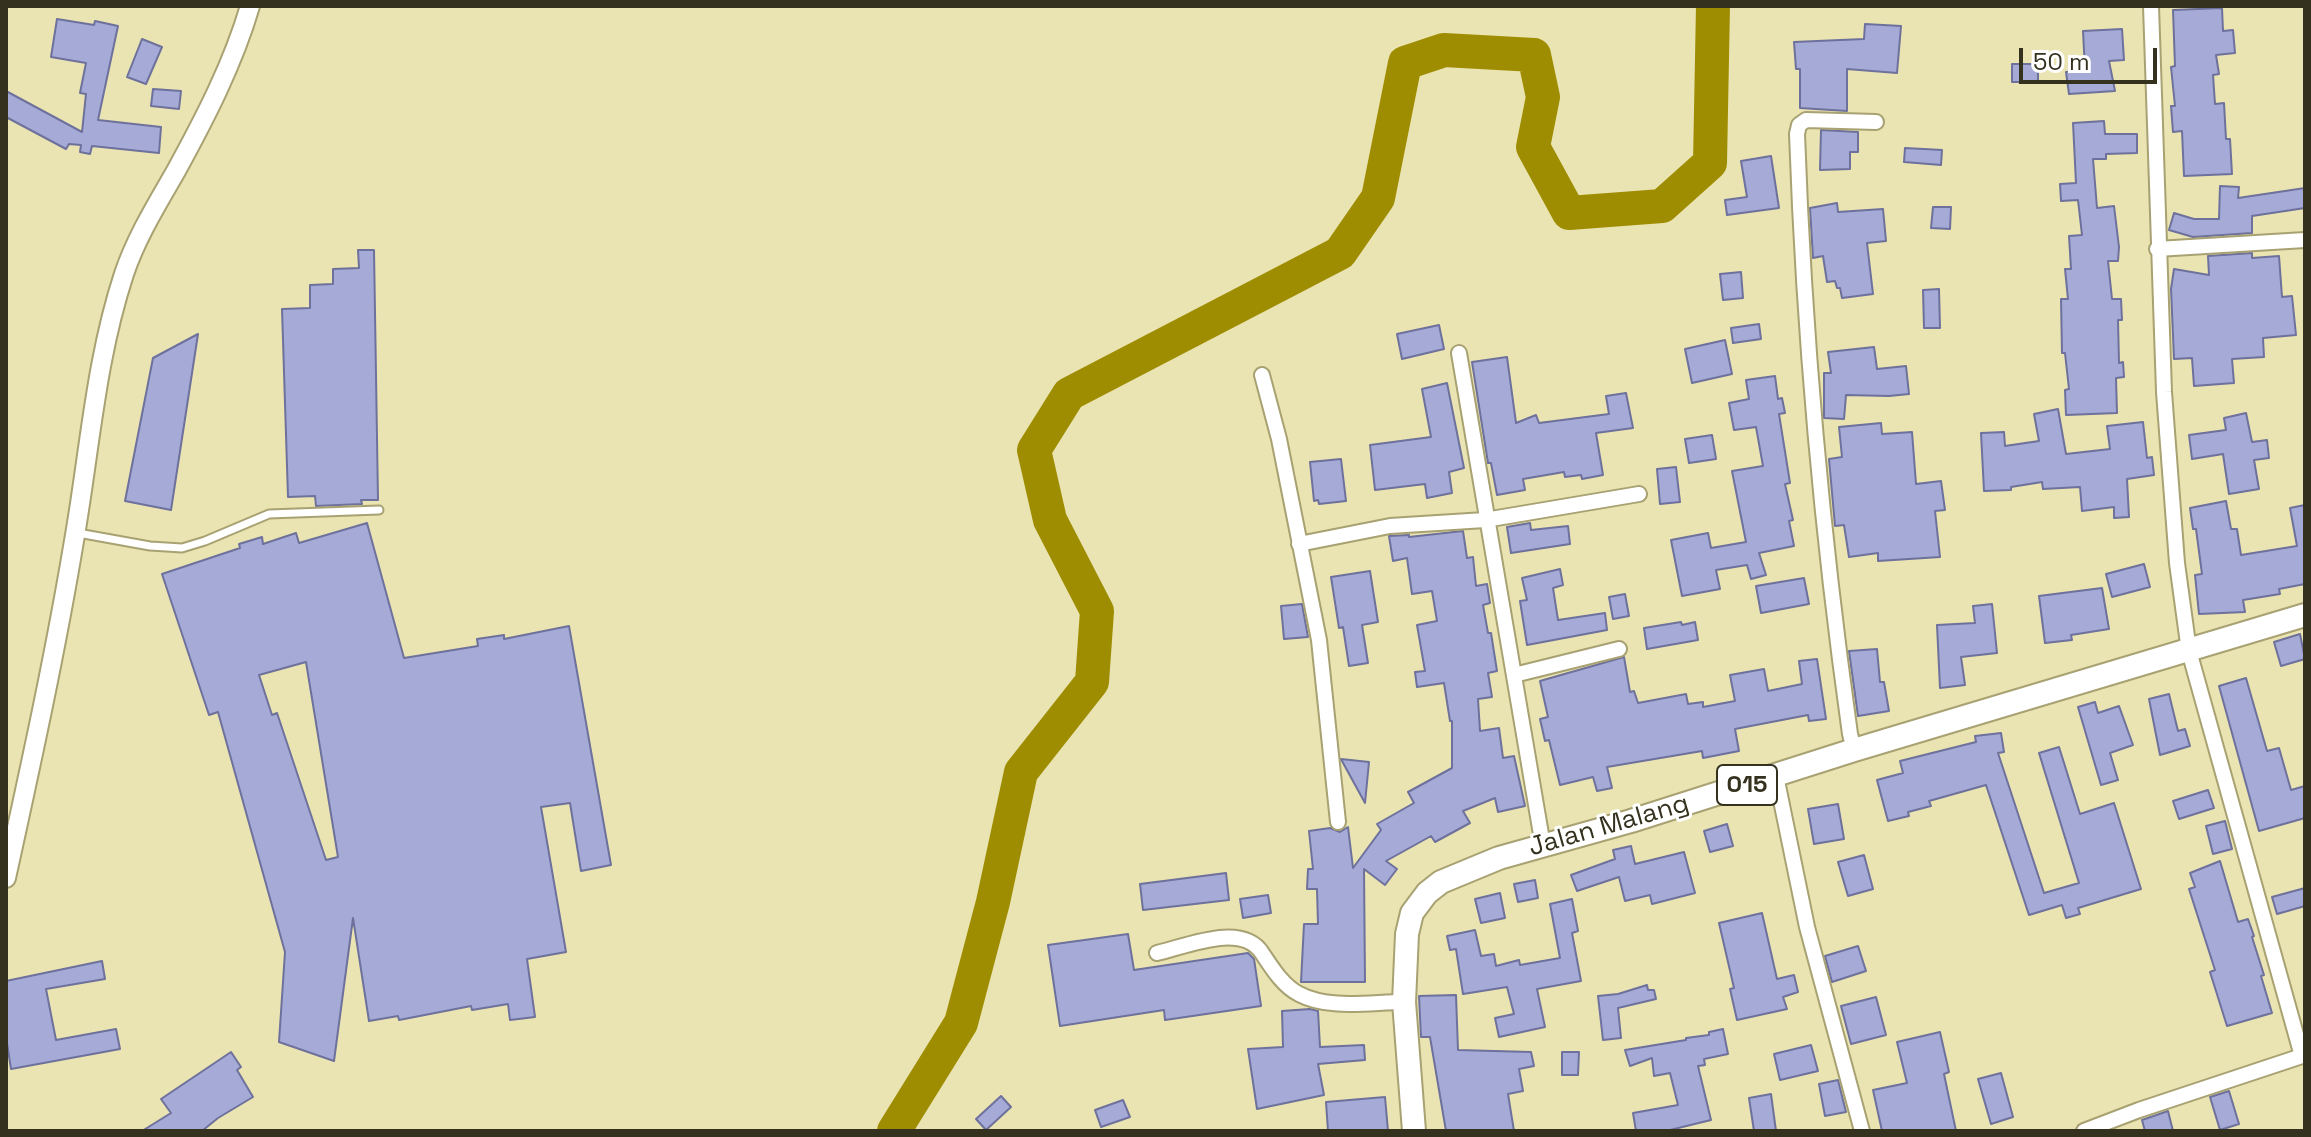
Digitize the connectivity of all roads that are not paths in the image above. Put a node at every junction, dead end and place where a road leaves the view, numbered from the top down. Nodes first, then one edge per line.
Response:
1 (250, 6) edge
2 (2151, 6) edge
3 (1876, 122) dead end
4 (2305, 240) edge
5 (2157, 249) junction
6 (1459, 353) dead end
7 (1262, 375) dead end
8 (1639, 494) dead end
9 (379, 510) dead end
10 (1485, 520) junction
11 (76, 532) junction
12 (1299, 544) junction
13 (2305, 615) edge
14 (1619, 649) dead end
15 (2189, 651) junction
16 (1514, 675) junction
17 (1854, 750) junction
18 (1776, 776) junction
19 (1338, 822) dead end
20 (1543, 846) junction
21 (6, 878) edge
22 (1157, 953) dead end
23 (1404, 1002) junction
24 (2303, 1056) edge
25 (1414, 1131) edge
26 (1862, 1131) edge
27 (2084, 1131) edge

1 - 11 street
2 - 5 street
3 - 17 street
4 - 5 street
5 - 15 street
6 - 10 street
7 - 12 street
8 - 10 street
9 - 11 lane
10 - 12 street
10 - 16 street
11 - 21 street
12 - 19 street
13 - 15 main road, Jalan Malang / 015
14 - 16 street
15 - 17 main road, Jalan Malang / 015
15 - 24 street
16 - 20 street
17 - 18 main road, Jalan Malang / 015
18 - 20 main road, Jalan Malang / 015
18 - 26 street
20 - 23 main road, Jalan Malang / 015
22 - 23 street
23 - 25 main road, Jalan Malang / 015
24 - 27 street

